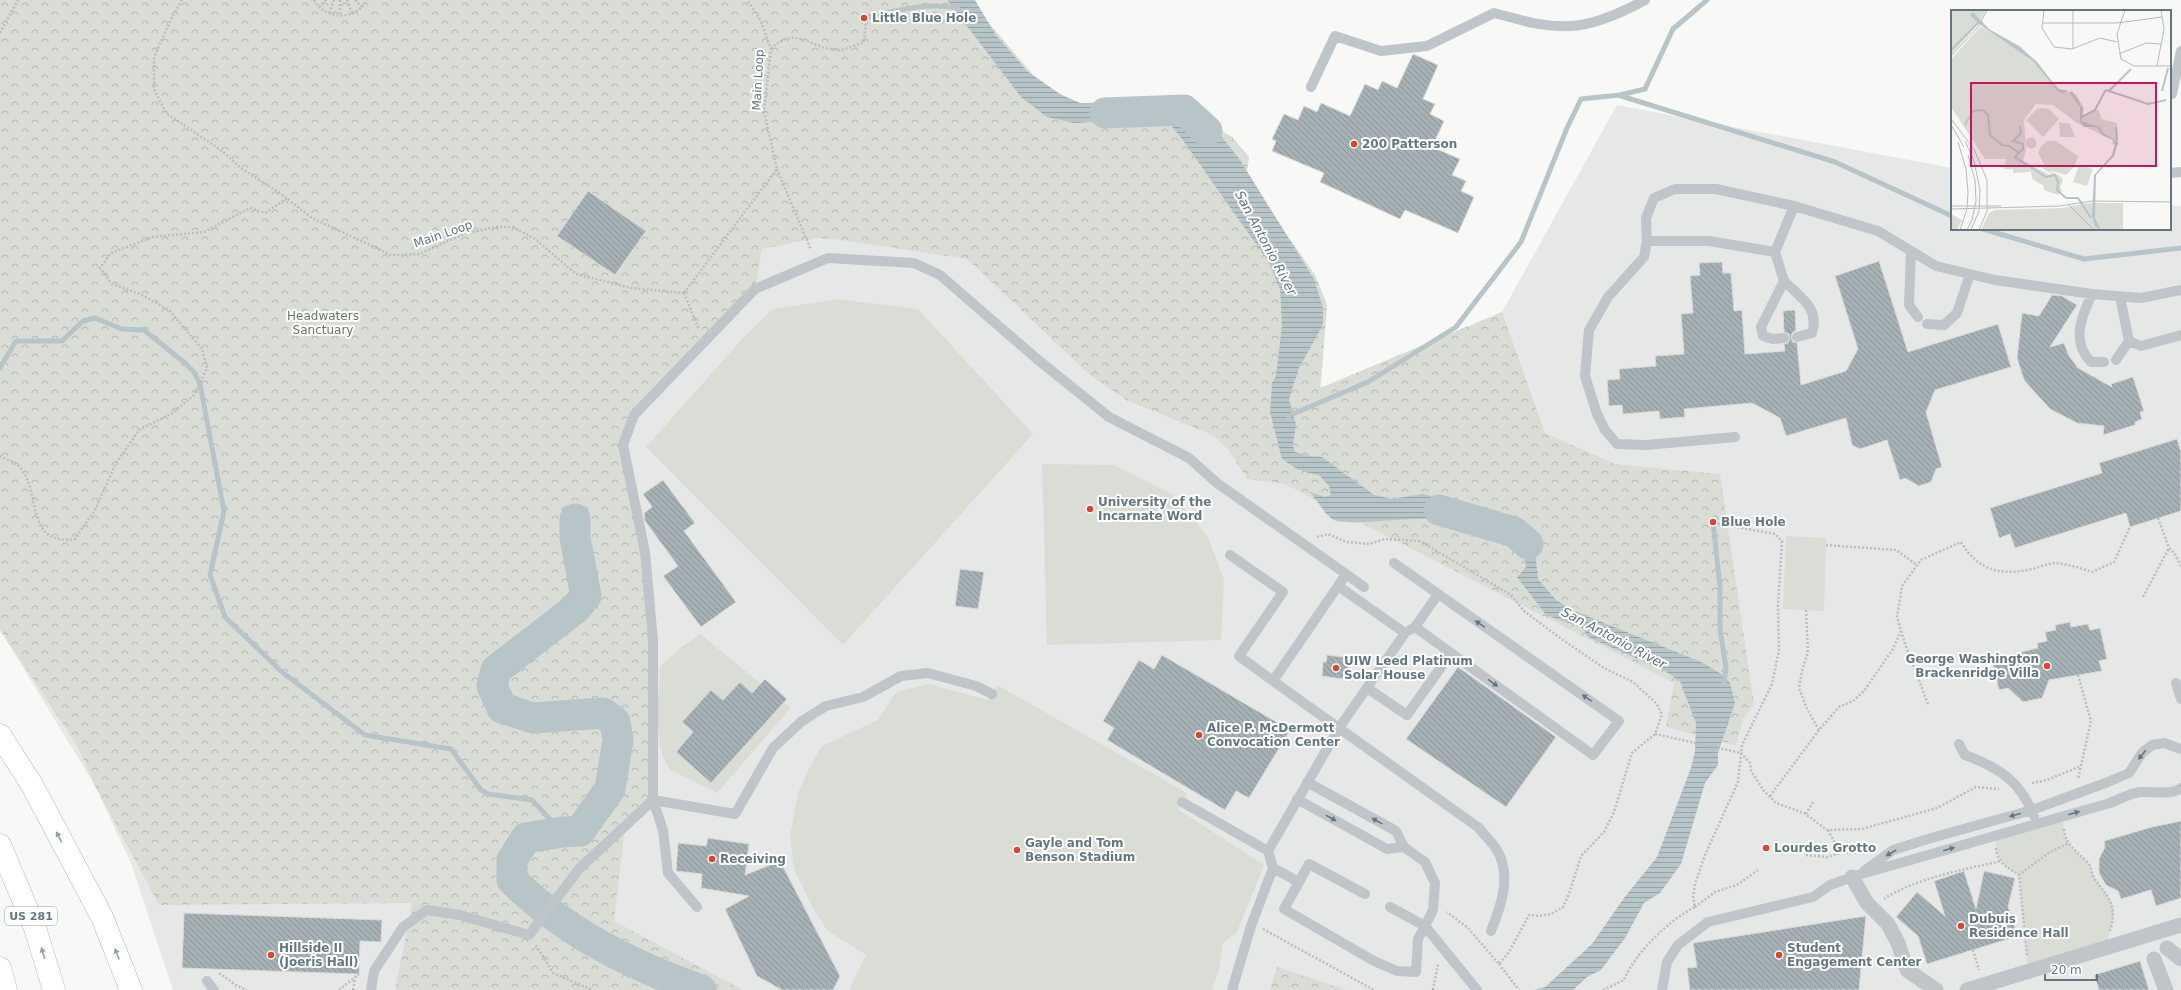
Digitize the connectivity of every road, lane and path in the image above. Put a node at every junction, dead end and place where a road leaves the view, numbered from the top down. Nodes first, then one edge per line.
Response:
1 (18, 0) edge
2 (182, 0) edge
3 (314, 0) edge
4 (326, 0) edge
5 (334, 0) edge
6 (340, 0) edge
7 (347, 0) edge
8 (355, 0) edge
9 (367, 0) edge
10 (747, 0) edge
11 (1645, 0) edge
12 (319, 7) junction
13 (362, 7) junction
14 (329, 13) junction
15 (352, 13) junction
16 (340, 15) junction
17 (866, 21) dead end
18 (0, 33) edge
19 (770, 49) junction
20 (2181, 51) edge
21 (1311, 87) dead end
22 (2172, 94) dead end
23 (777, 169) junction
24 (287, 198) junction
25 (1794, 206) junction
26 (1647, 241) junction
27 (1911, 251) junction
28 (1775, 252) junction
29 (828, 258) junction
30 (1970, 274) junction
31 (1784, 281) junction
32 (2181, 290) edge
33 (684, 293) junction
34 (2092, 294) junction
35 (2120, 297) junction
36 (1918, 317) dead end
37 (1927, 324) dead end
38 (2181, 335) edge
39 (1797, 337) dead end
40 (708, 338) junction
41 (1784, 338) dead end
42 (2129, 340) junction
43 (2116, 360) dead end
44 (2104, 362) dead end
45 (1735, 437) dead end
46 (0, 456) edge
47 (2158, 518) dead end
48 (1715, 523) dead end
49 (2130, 527) dead end
50 (1299, 541) junction
51 (1826, 545) dead end
52 (2169, 548) junction
53 (1230, 555) dead end
54 (1394, 563) dead end
55 (1917, 565) junction
56 (2181, 566) edge
57 (1346, 574) junction
58 (1338, 586) junction
59 (1364, 587) dead end
60 (1438, 594) junction
61 (2143, 597) dead end
62 (1806, 610) dead end
63 (1415, 627) junction
64 (1901, 631) junction
65 (1405, 633) junction
66 (1451, 653) junction
67 (2078, 675) dead end
68 (1273, 681) junction
69 (2176, 683) dead end
70 (1367, 688) junction
71 (992, 694) dead end
72 (2181, 699) edge
73 (1928, 704) dead end
74 (1339, 728) junction
75 (1819, 730) junction
76 (1655, 734) junction
77 (0, 735) edge
78 (1959, 744) dead end
79 (2179, 745) edge
80 (1741, 753) junction
81 (2081, 766) junction
82 (1307, 782) junction
83 (2015, 786) junction
84 (2181, 788) edge
85 (2075, 794) junction
86 (1770, 796) junction
87 (1297, 799) junction
88 (653, 800) junction
89 (1182, 802) dead end
90 (1813, 802) dead end
91 (2032, 810) junction
92 (1806, 814) junction
93 (2062, 816) junction
94 (2037, 824) junction
95 (1827, 830) junction
96 (1995, 836) junction
97 (2069, 843) junction
98 (0, 845) edge
99 (1404, 847) junction
100 (1268, 851) junction
101 (1840, 853) junction
102 (1806, 855) dead end
103 (2001, 861) junction
104 (1872, 865) junction
105 (1273, 868) junction
106 (1758, 870) dead end
107 (2019, 875) junction
108 (1855, 876) junction
109 (1299, 882) junction
110 (1365, 894) dead end
111 (697, 907) dead end
112 (1390, 907) dead end
113 (1695, 907) junction
114 (1872, 909) junction
115 (1433, 910) junction
116 (2181, 925) edge
117 (1251, 926) junction
118 (1425, 926) junction
119 (1491, 931) dead end
120 (529, 935) junction
121 (1443, 946) junction
122 (2105, 948) junction
123 (2166, 948) dead end
124 (1973, 950) dead end
125 (2154, 959) dead end
126 (2181, 959) edge
127 (1499, 964) junction
128 (1978, 967) dead end
129 (0, 968) edge
130 (214, 969) dead end
131 (2028, 971) junction
132 (359, 974) dead end
133 (355, 978) junction
134 (207, 981) dead end
135 (6, 990) edge
136 (54, 990) edge
137 (131, 990) edge
138 (214, 990) edge
139 (247, 990) edge
140 (339, 990) edge
141 (353, 990) edge
142 (370, 990) edge
143 (592, 990) edge
144 (1232, 990) edge
145 (1374, 990) edge
146 (1433, 990) edge
147 (1477, 990) edge
148 (1519, 990) edge
149 (1603, 990) edge
150 (1662, 990) edge
151 (1936, 990) edge
152 (1967, 990) edge
153 (2166, 990) edge

1 - 18 path
2 - 24 path, Main Loop
3 - 12 path
4 - 12 path
5 - 14 path
6 - 16 path
7 - 15 path
8 - 13 path
9 - 13 path
10 - 19 path, Main Loop
11 - 21 lane
12 - 14 path
13 - 15 path
14 - 16 path
15 - 16 path
17 - 19 path
19 - 23 path, Main Loop
20 - 22 lane
23 - 29 path, Main Loop
23 - 33 path
24 - 33 path, Main Loop
24 - 46 path
25 - 26 lane
25 - 27 lane
25 - 28 lane
26 - 28 lane
26 - 45 lane
27 - 30 lane
27 - 36 lane
28 - 31 lane
29 - 40 lane
29 - 50 lane
30 - 34 lane
30 - 37 lane
31 - 39 lane
31 - 41 lane
32 - 35 lane
33 - 40 path
34 - 35 lane
34 - 44 lane
35 - 42 lane
38 - 42 lane
40 - 88 lane
42 - 43 lane
47 - 52 path
48 - 80 path
49 - 55 path
50 - 57 lane
50 - 76 path
51 - 55 path
52 - 56 path
52 - 61 path
53 - 68 lane
54 - 60 lane
55 - 64 path
57 - 58 lane
57 - 59 lane
58 - 65 lane
58 - 68 lane
60 - 63 lane
66 -> 60 lane
62 - 75 path
63 - 65 lane
63 - 66 lane
64 - 73 path
64 - 75 path
65 - 70 lane
66 - 70 lane
67 - 81 path
68 - 74 lane
69 - 72 lane
70 - 74 lane
71 - 88 lane
74 - 82 lane
74 - 119 lane
75 - 86 path
76 - 80 path
76 - 127 path
137 -> 77 highway
78 - 83 lane
79 -> 85 lane
80 - 86 path
80 - 113 path
81 - 83 path
81 - 85 path
82 - 87 lane
99 -> 82 lane
83 - 91 lane
83 - 95 path
93 -> 84 lane
85 - 91 lane
86 - 92 path
87 -> 99 lane
87 - 100 lane
88 - 111 lane
88 - 120 lane
89 - 100 lane
90 - 92 path
91 - 94 lane
91 -> 104 lane
92 - 95 path
93 - 94 lane
93 - 97 path
94 - 96 lane
95 - 101 path
96 - 103 path
108 -> 96 lane
97 - 107 path
97 - 122 path
136 -> 98 highway, US 281
99 - 115 lane
100 - 105 lane
101 - 102 path
101 - 104 path
103 - 107 path
103 - 114 path
104 - 108 lane
105 - 109 lane
105 - 117 lane
106 - 113 path
107 - 131 path
108 - 114 street
108 - 150 lane
109 - 110 lane
109 - 118 lane
112 - 118 lane
113 - 149 path
114 - 151 street
115 - 118 lane
115 - 127 path
116 - 122 street
117 - 144 lane
117 - 145 path
118 - 121 lane
120 - 142 lane
120 - 143 path
121 - 146 path
121 - 147 lane
122 - 131 street
123 - 126 street
124 - 128 path
125 - 153 street
127 - 148 path
129 - 135 highway
130 - 139 path
131 - 152 street
132 - 133 path
133 - 140 path
133 - 141 path
134 - 138 lane

